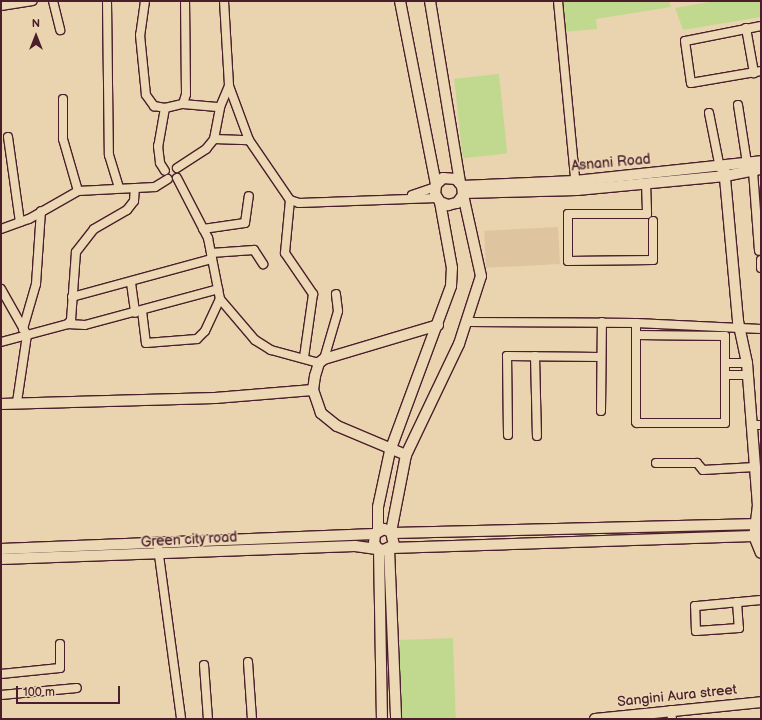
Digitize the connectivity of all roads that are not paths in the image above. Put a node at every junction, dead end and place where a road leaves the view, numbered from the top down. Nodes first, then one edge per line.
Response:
1 (33, 1) edge
2 (53, 1) edge
3 (107, 1) edge
4 (145, 1) edge
5 (185, 1) edge
6 (224, 1) edge
7 (400, 1) edge
8 (430, 1) edge
9 (558, 1) edge
10 (1, 6) edge
11 (761, 26) edge
12 (746, 28) junction
13 (60, 30) dead end
14 (758, 72) edge
15 (229, 86) junction
16 (63, 99) dead end
17 (183, 104) junction
18 (738, 105) dead end
19 (220, 107) junction
20 (165, 108) junction
21 (709, 113) dead end
22 (8, 138) dead end
23 (214, 139) junction
24 (249, 140) junction
25 (761, 161) edge
26 (177, 168) junction
27 (754, 168) edge
28 (723, 170) junction
29 (165, 171) junction
30 (177, 178) junction
31 (168, 179) junction
32 (646, 184) junction
33 (576, 185) junction
34 (436, 186) junction
35 (119, 187) junction
36 (135, 188) junction
37 (462, 189) junction
38 (78, 191) junction
39 (249, 196) dead end
40 (408, 197) junction
41 (290, 200) junction
42 (438, 200) junction
43 (41, 211) junction
44 (653, 221) dead end
45 (20, 222) junction
46 (1, 229) edge
47 (204, 229) junction
48 (759, 251) dead end
49 (212, 256) junction
50 (761, 260) edge
51 (263, 264) dead end
52 (761, 268) edge
53 (131, 283) junction
54 (1, 289) edge
55 (218, 289) junction
56 (336, 294) dead end
57 (72, 298) junction
58 (220, 298) junction
59 (138, 312) junction
60 (467, 322) junction
61 (602, 322) junction
62 (636, 323) junction
63 (68, 324) junction
64 (438, 325) junction
65 (740, 329) junction
66 (761, 330) edge
67 (25, 332) junction
68 (636, 335) junction
69 (1, 342) edge
70 (304, 356) junction
71 (535, 356) junction
72 (600, 358) junction
73 (322, 361) junction
74 (726, 363) junction
75 (747, 363) junction
76 (726, 375) junction
77 (748, 375) junction
78 (313, 390) junction
79 (17, 402) junction
80 (1, 404) edge
81 (601, 411) dead end
82 (756, 425) edge
83 (508, 435) dead end
84 (537, 436) dead end
85 (390, 451) junction
86 (406, 455) junction
87 (656, 463) dead end
88 (757, 463) edge
89 (760, 509) edge
90 (758, 524) edge
91 (377, 532) junction
92 (392, 533) junction
93 (758, 536) edge
94 (158, 543) junction
95 (1, 549) edge
96 (384, 549) junction
97 (761, 553) edge
98 (159, 556) junction
99 (1, 560) edge
100 (761, 600) edge
101 (737, 602) junction
102 (60, 644) dead end
103 (248, 662) dead end
104 (204, 665) dead end
105 (1, 674) edge
106 (77, 688) dead end
107 (1, 695) edge
108 (761, 702) edge
109 (671, 715) edge
110 (643, 716) edge
111 (181, 719) edge
112 (208, 719) edge
113 (252, 719) edge
114 (382, 719) edge
115 (396, 719) edge
116 (595, 719) edge

1 - 10 street
2 - 13 street
3 - 35 street
4 - 20 street
5 - 17 street
6 - 15 street
7 - 34 street
8 - 37 street
9 - 33 street
11 - 12 street
12 - 14 street
12 - 14 street
15 - 19 street
15 - 24 street
16 - 38 street
17 - 19 street
17 - 20 street
18 - 27 street
19 - 23 street
20 - 29 street
21 - 28 street
22 - 45 street
23 - 24 street
23 - 26 street
24 - 41 street
25 - 27 street, Asnani Road
26 - 29 street
26 - 30 street
27 - 28 street, Asnani Road
27 - 48 street
28 - 32 street, Asnani Road
28 - 33 street, Asnani Road
28 - 65 street
29 - 31 street
30 - 31 street
30 - 47 street
31 - 36 street
32 - 33 street, Asnani Road
32 - 44 street
33 - 37 street, Asnani Road
34 - 37 street, Asnani Road
34 - 40 street
34 - 42 street
35 - 36 street
35 - 38 street
36 - 57 street
37 - 42 street
37 - 60 street
38 - 43 street
39 - 47 street
40 - 41 street
40 - 42 street
41 - 70 street
42 - 64 street
43 - 45 street
43 - 67 street
45 - 46 street
47 - 49 street
49 - 51 street
49 - 53 street
49 - 55 street
50 - 52 street
53 - 57 street
53 - 59 street
54 - 67 street
55 - 58 street
55 - 59 street
56 - 73 street
57 - 63 street
58 - 59 street
58 - 70 street
59 - 63 street
60 - 61 street
60 - 86 street
61 - 62 street
61 - 72 street
62 - 65 street
62 - 68 street
63 - 67 street
64 - 73 street
64 - 85 street
65 - 66 street
65 - 75 street
67 - 69 street
67 - 79 street
68 - 74 street
68 - 76 street
70 - 73 street
71 - 72 street
71 - 83 street
71 - 84 street
72 - 81 street
73 - 78 street
74 - 75 street
74 - 76 street
75 - 77 street
76 - 77 street
77 - 82 street
78 - 79 street
78 - 85 street
79 - 80 street
82 - 88 street
85 - 86 street
85 - 91 street
86 - 92 street
87 - 88 street
88 - 89 street
89 - 90 street
90 - 92 street, Green city road
90 - 93 street
91 - 92 street, Green city road
91 - 94 street, Green city road
91 - 96 street
92 - 96 street
93 - 96 street, Green city road
93 - 97 street
94 - 95 street, Green city road
94 - 98 street
96 - 98 street, Green city road
96 - 114 street
96 - 115 street
98 - 99 street, Green city road
98 - 111 street
100 - 101 street
101 - 101 street
102 - 105 street
103 - 113 street
104 - 112 street
106 - 107 street
108 - 109 street, Sangini Aura street
109 - 110 street, Sangini Aura street
110 - 116 street, Sangini Aura street

